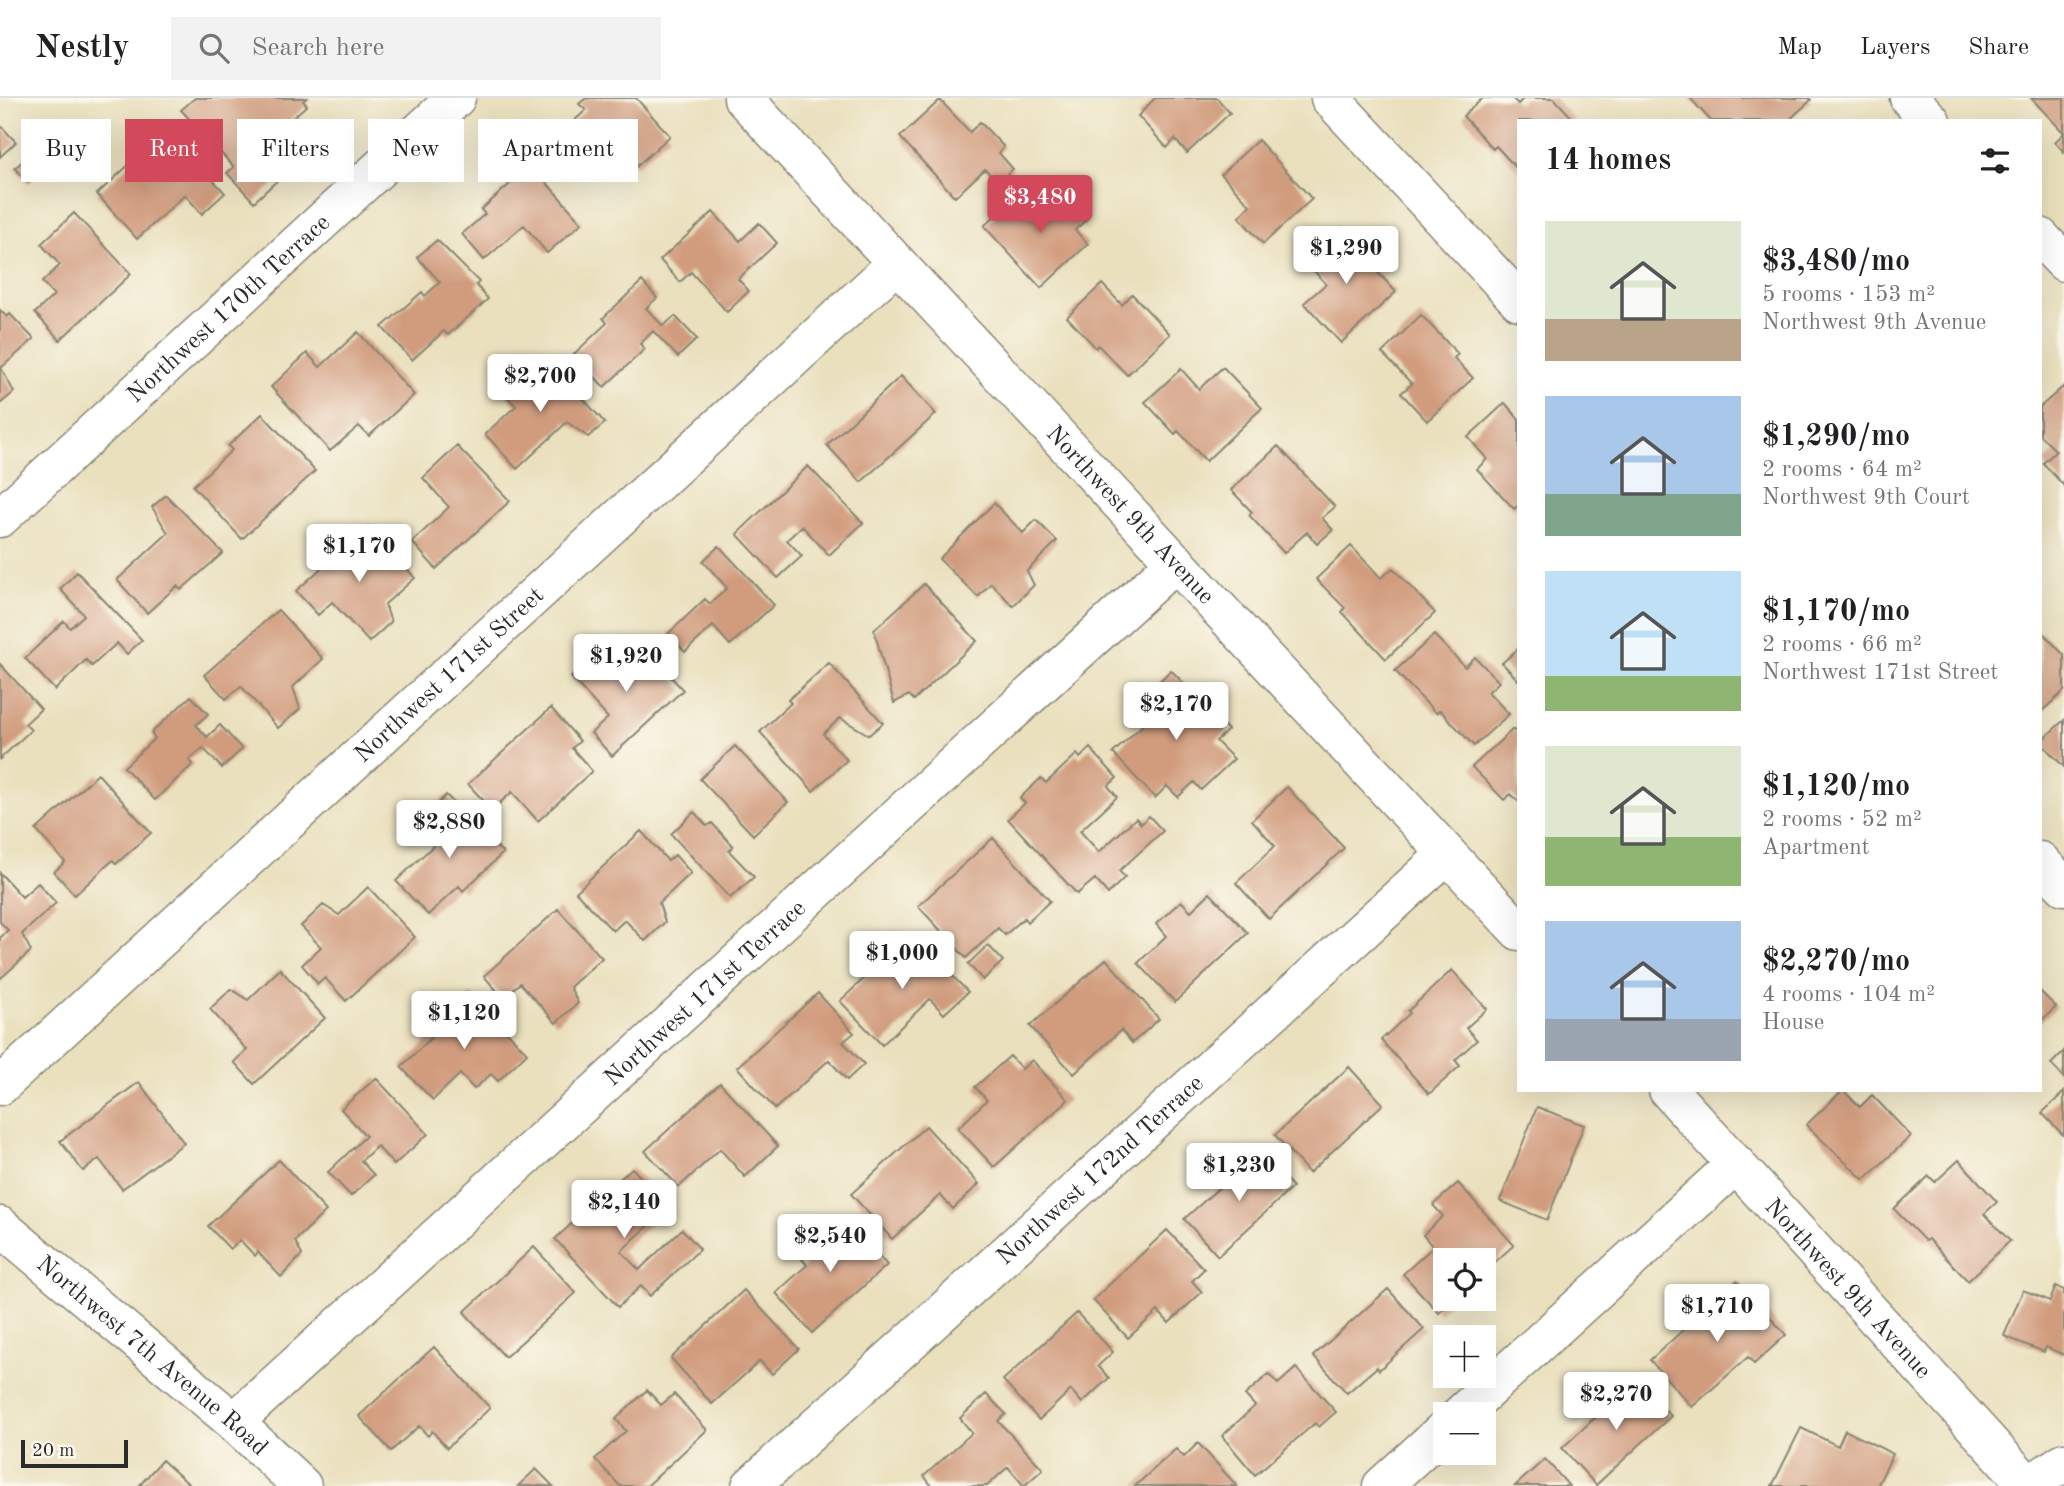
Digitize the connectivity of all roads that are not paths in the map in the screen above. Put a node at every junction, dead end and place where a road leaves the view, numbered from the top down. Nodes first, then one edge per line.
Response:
1 (456, 98) edge
2 (743, 98) edge
3 (1330, 98) edge
4 (1909, 98) edge
5 (1929, 119) edge
6 (2042, 239) edge
7 (2064, 262) edge
8 (897, 263) junction
9 (1517, 299) edge
10 (0, 518) edge
11 (1176, 562) junction
12 (1447, 854) junction
13 (2042, 863) edge
14 (2064, 886) edge
15 (1517, 929) edge
16 (0, 1086) edge
17 (1670, 1092) edge
18 (1736, 1164) junction
19 (0, 1226) edge
20 (1474, 1402) edge
21 (234, 1422) junction
22 (1433, 1441) edge
23 (2064, 1462) edge
24 (302, 1486) edge
25 (751, 1486) edge
26 (1382, 1486) edge
27 (2029, 1486) edge

1 - 10 street, Northwest 170th Terrace
2 - 8 street, Northwest 9th Avenue
3 - 9 street
4 - 5 street
6 - 7 street
8 - 11 street, Northwest 9th Avenue
8 - 16 street, Northwest 171st Street
11 - 12 street, Northwest 9th Avenue
11 - 21 street, Northwest 171st Terrace
12 - 15 street, Northwest 9th Avenue
12 - 25 street, Northwest 172nd Terrace
13 - 14 street
17 - 18 street, Northwest 9th Avenue
18 - 20 street
18 - 27 street, Northwest 9th Avenue
19 - 21 street, Northwest 7th Avenue Road
21 - 24 street, Northwest 7th Avenue Road
22 - 26 street
23 - 27 street

